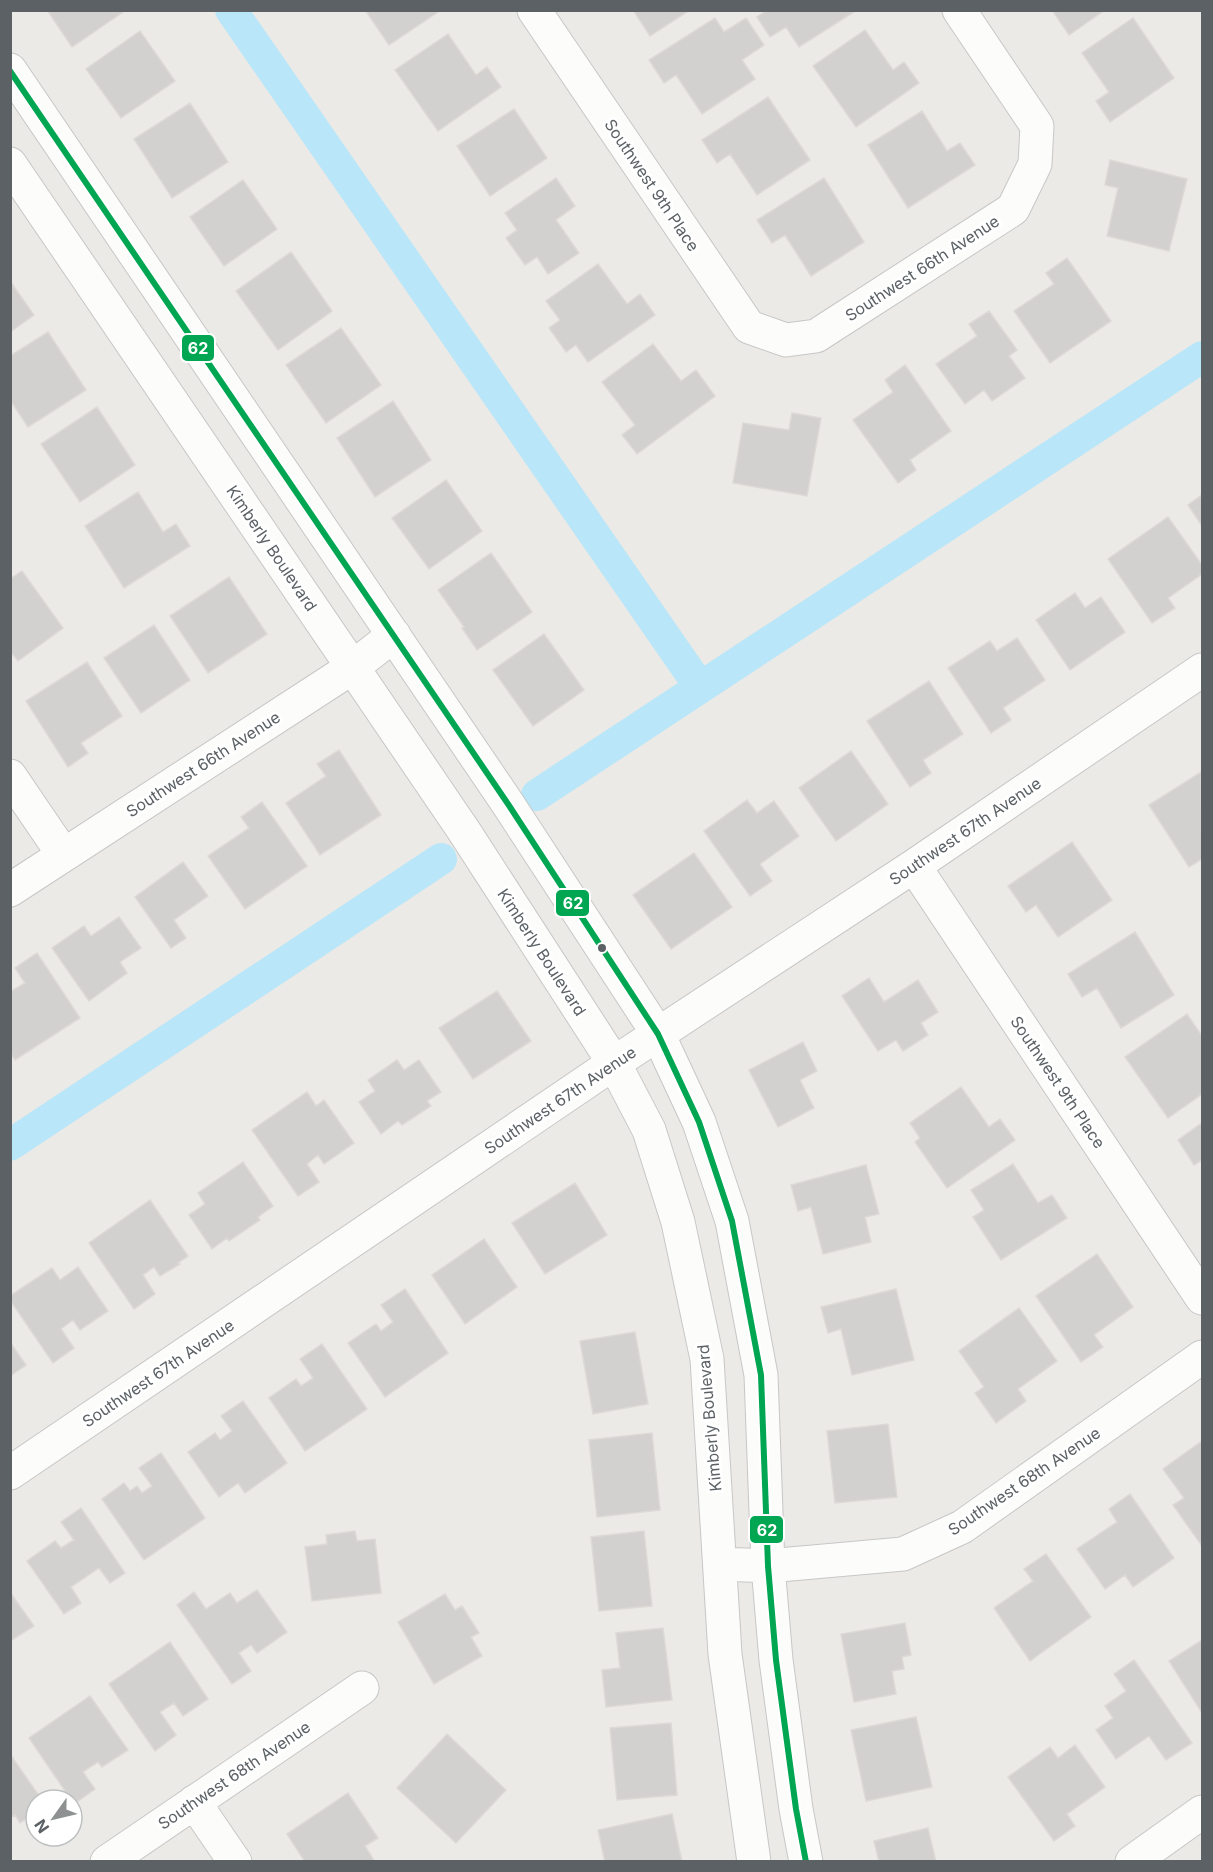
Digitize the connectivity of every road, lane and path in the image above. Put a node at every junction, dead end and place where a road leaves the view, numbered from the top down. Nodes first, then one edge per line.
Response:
1 (534, 10) edge
2 (959, 10) edge
3 (10, 70) edge
4 (10, 164) edge
5 (786, 340) joint
6 (394, 635) junction
7 (353, 667) junction
8 (1203, 670) edge
9 (10, 776) edge
10 (63, 854) junction
11 (914, 866) junction
12 (10, 890) edge
13 (658, 1034) junction
14 (614, 1064) junction
15 (1203, 1298) edge
16 (1203, 1357) edge
17 (10, 1473) edge
18 (720, 1564) junction
19 (768, 1566) junction
20 (362, 1688) dead end
21 (194, 1802) junction
22 (1203, 1812) edge
23 (106, 1862) edge
24 (235, 1862) edge
25 (754, 1862) edge
26 (806, 1862) edge
27 (1132, 1862) edge

1 - 5 street, Southwest 9th Place
2 - 5 street, Southwest 66th Avenue
3 - 6 street
4 - 7 street, Kimberly Boulevard
6 - 7 street, Southwest 66th Avenue
6 - 13 street
7 - 10 street, Southwest 66th Avenue
7 - 14 street, Kimberly Boulevard
8 - 11 street, Southwest 67th Avenue
9 - 10 street
10 - 12 street, Southwest 66th Avenue
11 - 13 street, Southwest 67th Avenue
11 - 15 street, Southwest 9th Place
13 - 14 street, Southwest 67th Avenue
13 - 19 street
14 - 17 street, Southwest 67th Avenue
14 - 18 street, Kimberly Boulevard
16 - 19 street, Southwest 68th Avenue
18 - 19 street, Southwest 68th Avenue
18 - 25 street, Kimberly Boulevard
19 - 26 street
20 - 21 street, Southwest 68th Avenue
21 - 23 street, Southwest 68th Avenue
21 - 24 street
22 - 27 street

